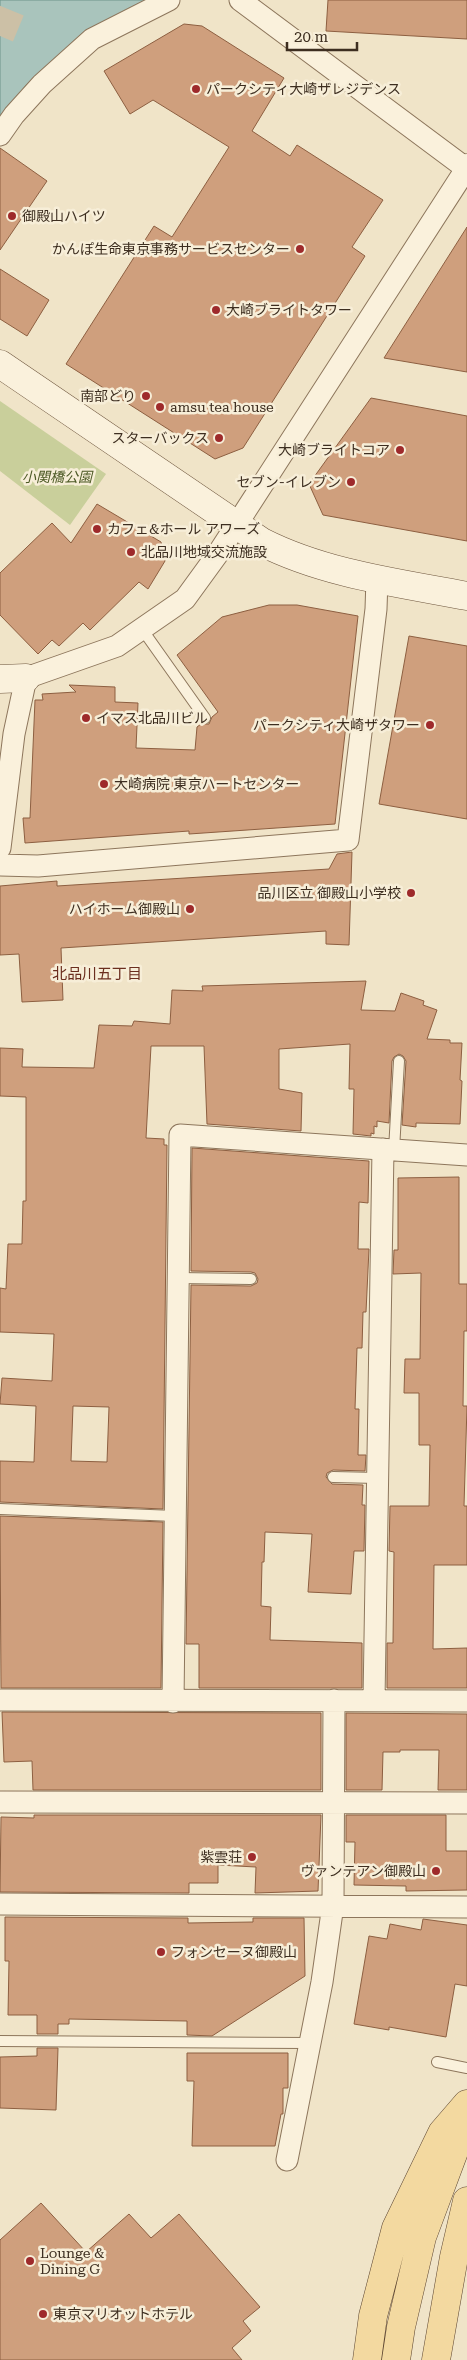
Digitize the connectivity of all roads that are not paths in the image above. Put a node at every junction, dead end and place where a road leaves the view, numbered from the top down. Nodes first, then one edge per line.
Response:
1 (169, 0) edge
2 (240, 0) edge
3 (0, 135) edge
4 (467, 168) edge
5 (0, 364) edge
6 (236, 525) junction
7 (377, 579) junction
8 (467, 596) edge
9 (142, 629) junction
10 (13, 679) edge
11 (205, 718) dead end
12 (0, 848) edge
13 (0, 865) edge
14 (399, 1061) dead end
15 (388, 1149) junction
16 (467, 1155) edge
17 (178, 1278) junction
18 (251, 1279) dead end
19 (332, 1477) dead end
20 (378, 1478) junction
21 (0, 1509) edge
22 (176, 1516) junction
23 (0, 1700) edge
24 (334, 1700) junction
25 (374, 1700) junction
26 (467, 1700) edge
27 (173, 1702) junction
28 (0, 1802) edge
29 (334, 1802) junction
30 (467, 1803) edge
31 (0, 1904) edge
32 (334, 1905) junction
33 (467, 1907) edge
34 (0, 2041) edge
35 (309, 2043) junction
36 (437, 2062) dead end
37 (467, 2068) edge
38 (467, 2104) edge
39 (467, 2116) edge
40 (287, 2160) dead end
41 (467, 2201) edge
42 (367, 2360) edge
43 (396, 2360) edge
44 (436, 2360) edge

1 - 3 street
2 - 4 street
4 - 6 street
5 - 6 street
6 - 7 street
6 - 9 street
7 - 8 street
7 - 13 street
9 - 10 street
9 - 11 lane
10 - 12 street
14 - 15 lane
15 - 16 street
15 - 17 street
15 - 20 street
17 - 18 lane
17 - 22 street
19 - 20 lane
20 - 25 street
21 - 22 lane
22 - 27 street
23 - 27 street
24 - 25 street
24 - 27 street
24 - 29 street
25 - 26 street
28 - 29 street
29 - 30 street
29 - 32 street
31 - 32 street
32 - 33 street
32 - 35 street
34 - 35 lane
35 - 40 street
36 - 37 lane
38 - 42 main road
39 - 43 main road
41 - 44 main road

